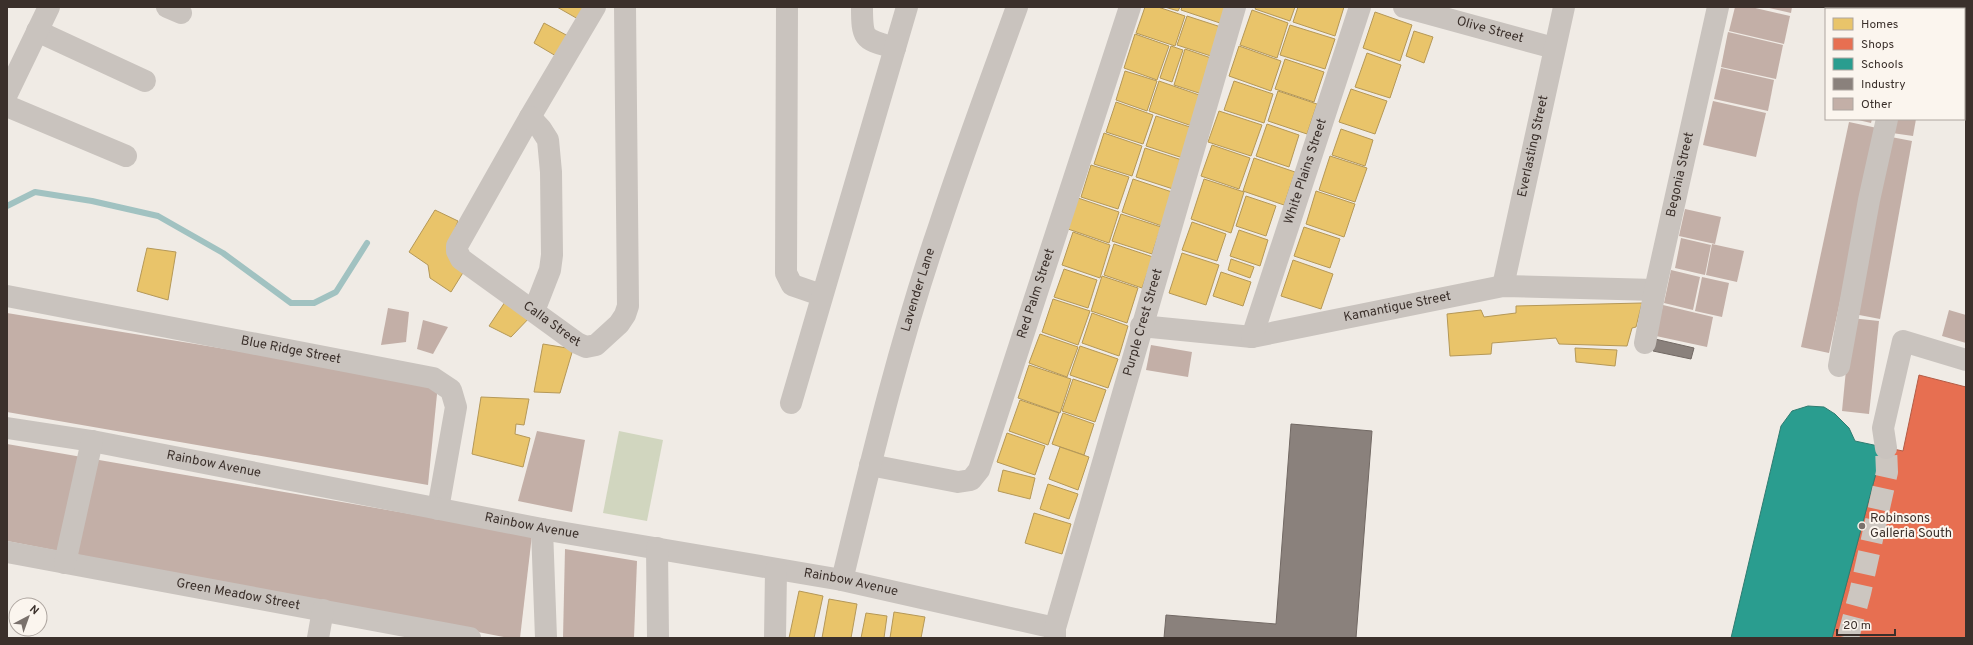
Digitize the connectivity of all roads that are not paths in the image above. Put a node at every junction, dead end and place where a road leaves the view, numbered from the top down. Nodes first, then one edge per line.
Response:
1 (49, 7) edge
2 (595, 7) edge
3 (625, 7) edge
4 (787, 7) edge
5 (862, 7) edge
6 (906, 7) edge
7 (1017, 7) edge
8 (1130, 7) edge
9 (1235, 7) edge
10 (1360, 7) edge
11 (1404, 7) edge
12 (1564, 7) edge
13 (1718, 7) edge
14 (37, 31) junction
15 (895, 48) junction
16 (1554, 48) junction
17 (145, 81) dead end
18 (7, 94) edge
19 (7, 106) edge
20 (530, 116) junction
21 (1888, 120) edge
22 (126, 156) dead end
23 (1504, 286) junction
24 (1655, 290) junction
25 (7, 296) edge
26 (821, 296) junction
27 (534, 311) junction
28 (1142, 326) junction
29 (1252, 337) junction
30 (1645, 344) dead end
31 (1966, 360) edge
32 (1839, 366) dead end
33 (791, 403) dead end
34 (7, 428) edge
35 (92, 441) junction
36 (1886, 448) tunnel mouth
37 (870, 466) junction
38 (438, 509) junction
39 (542, 530) junction
40 (657, 548) junction
41 (7, 552) edge
42 (65, 563) junction
43 (776, 570) junction
44 (842, 580) junction
45 (323, 610) junction
46 (1055, 633) edge
47 (318, 638) edge
48 (470, 638) edge
49 (546, 638) edge
50 (658, 638) edge
51 (775, 638) edge

1 - 14 street
2 - 20 street, Calla Street
3 - 27 street, Calla Street
4 - 26 street
5 - 15 street
6 - 15 street
7 - 37 street, Lavender Lane
8 - 37 street, Red Palm Street
9 - 28 street, Purple Crest Street
10 - 29 street, White Plains Street
11 - 16 street, Olive Street
12 - 16 street, Everlasting Street
13 - 24 street, Begonia Street
14 - 17 street
14 - 18 street
15 - 26 street
16 - 23 street, Everlasting Street
19 - 22 street
20 - 27 street
20 - 27 street, Calla Street
21 - 32 street
23 - 24 street, Kamantigue Street
23 - 29 street, Kamantigue Street
24 - 30 street, Begonia Street
25 - 38 street, Blue Ridge Street
26 - 33 street
28 - 29 street, Kamantigue Street
28 - 46 street, Purple Crest Street
31 - 36 street
34 - 35 street, Rainbow Avenue
35 - 38 street, Rainbow Avenue
35 - 42 street
37 - 44 street, Lavender Lane
38 - 39 street, Rainbow Avenue
39 - 40 street, Rainbow Avenue
39 - 49 street
40 - 43 street, Rainbow Avenue
40 - 50 street
41 - 42 street, Green Meadow Street
42 - 45 street, Green Meadow Street
43 - 44 street, Rainbow Avenue
43 - 51 street
44 - 46 street, Rainbow Avenue
45 - 47 street
45 - 48 street, Green Meadow Street

